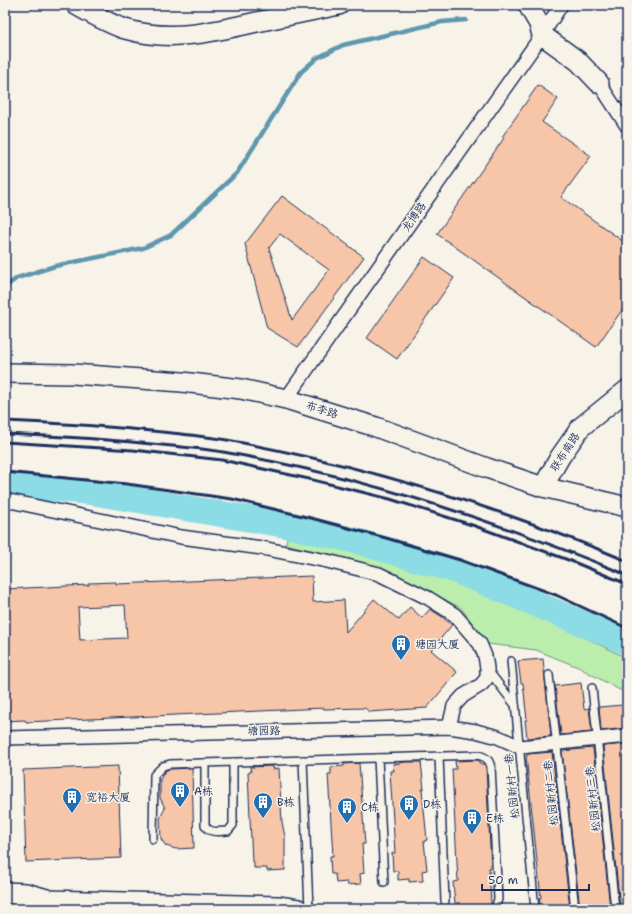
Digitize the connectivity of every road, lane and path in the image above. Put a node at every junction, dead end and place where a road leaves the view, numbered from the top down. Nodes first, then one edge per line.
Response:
1 (76, 5) edge
2 (339, 5) edge
3 (528, 5) edge
4 (561, 5) edge
5 (542, 35) junction
6 (599, 83) joint
7 (627, 126) edge
8 (5, 373) edge
9 (627, 390) edge
10 (286, 399) junction
11 (543, 488) junction
12 (5, 500) edge
13 (627, 507) edge
14 (511, 661) dead end
15 (487, 668) junction
16 (549, 675) dead end
17 (592, 688) dead end
18 (515, 705) junction
19 (449, 727) junction
20 (627, 736) edge
21 (5, 738) edge
22 (598, 739) junction
23 (557, 744) junction
24 (520, 748) junction
25 (439, 756) junction
26 (378, 758) junction
27 (303, 760) junction
28 (232, 762) junction
29 (205, 763) junction
30 (153, 840) dead end
31 (384, 882) dead end
32 (5, 893) edge
33 (47, 900) junction
34 (445, 901) dead end
35 (5, 903) edge
36 (298, 909) edge
37 (309, 909) edge
38 (495, 909) edge
39 (536, 909) edge
40 (575, 909) edge
41 (615, 909) edge

1 - 2 main road
3 - 5 main road
4 - 5 street, 龙博路
5 - 6 main road
5 - 10 street, 龙博路
6 - 7 street
8 - 10 main road, 布李路
9 - 11 main road, 联布南路
10 - 11 main road, 布李路
11 - 13 main road, 布李路
12 - 15 street
14 - 18 lane, 松园新村一巷
15 - 18 lane
15 - 19 street
16 - 23 lane, 松园新村二巷
17 - 22 lane, 松园新村三巷
18 - 24 lane, 松园新村一巷
19 - 21 street, 塘园路
19 - 24 street, 塘园路
20 - 22 street
22 - 23 street
22 - 41 lane, 松园新村三巷
23 - 24 street
23 - 40 lane, 松园新村二巷
24 - 39 lane, 松园新村一巷
25 - 26 lane
25 - 34 lane
25 - 38 lane
26 - 27 lane
26 - 31 lane
27 - 28 lane
27 - 37 lane
28 - 29 lane
28 - 29 lane
29 - 30 lane
32 - 33 main road
33 - 35 main road
33 - 36 main road

